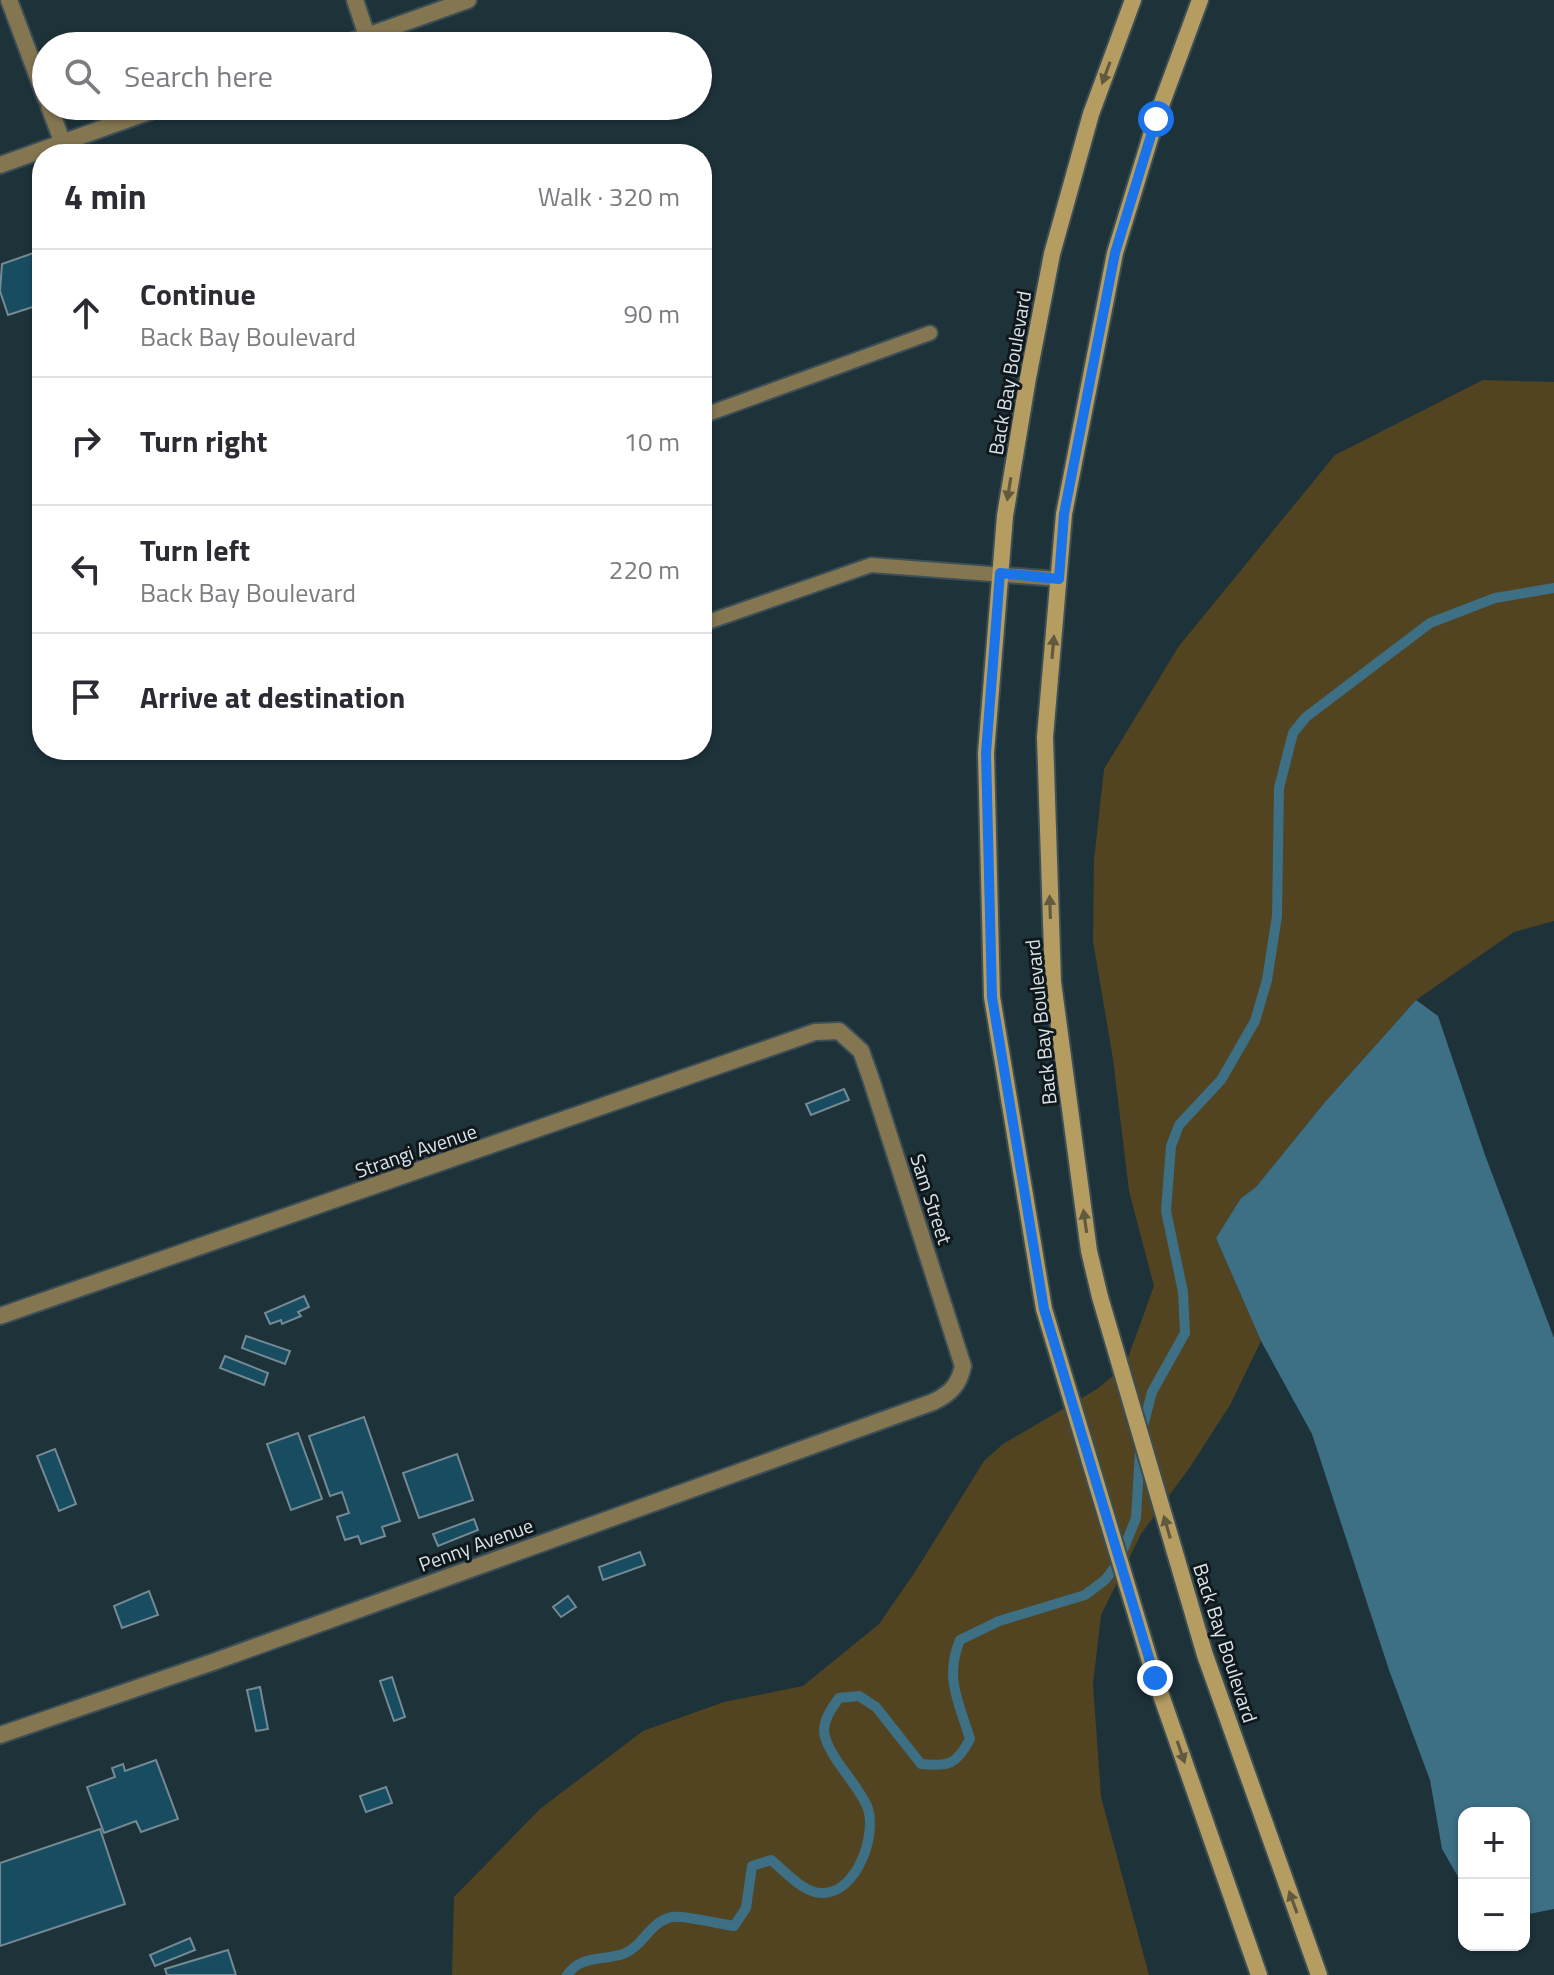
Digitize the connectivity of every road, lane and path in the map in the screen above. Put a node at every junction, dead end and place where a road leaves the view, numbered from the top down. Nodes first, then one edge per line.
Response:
1 (9, 0) edge
2 (355, 0) edge
3 (468, 0) edge
4 (1133, 0) edge
5 (1200, 0) edge
6 (366, 32) edge
7 (378, 32) edge
8 (32, 62) edge
9 (54, 120) edge
10 (124, 120) edge
11 (62, 141) junction
12 (54, 144) edge
13 (32, 153) edge
14 (0, 165) edge
15 (930, 333) dead end
16 (712, 412) edge
17 (1000, 573) junction
18 (1059, 579) junction
19 (712, 621) edge
20 (845, 1036) joint
21 (0, 1316) edge
22 (960, 1381) joint
23 (0, 1735) edge
24 (1259, 1975) edge
25 (1319, 1975) edge

1 - 8 street
2 - 6 street
3 - 7 street
4 -> 17 main road, Back Bay Boulevard
5 - 18 main road, Back Bay Boulevard
9 - 11 street
10 - 11 street
11 - 12 street
13 - 14 street
15 - 16 lane
17 - 18 lane
17 - 19 lane
17 -> 24 main road, Back Bay Boulevard
25 -> 18 main road, Back Bay Boulevard
20 - 21 street, Strangi Avenue
20 - 22 street, Sam Street
22 - 23 street, Penny Avenue

